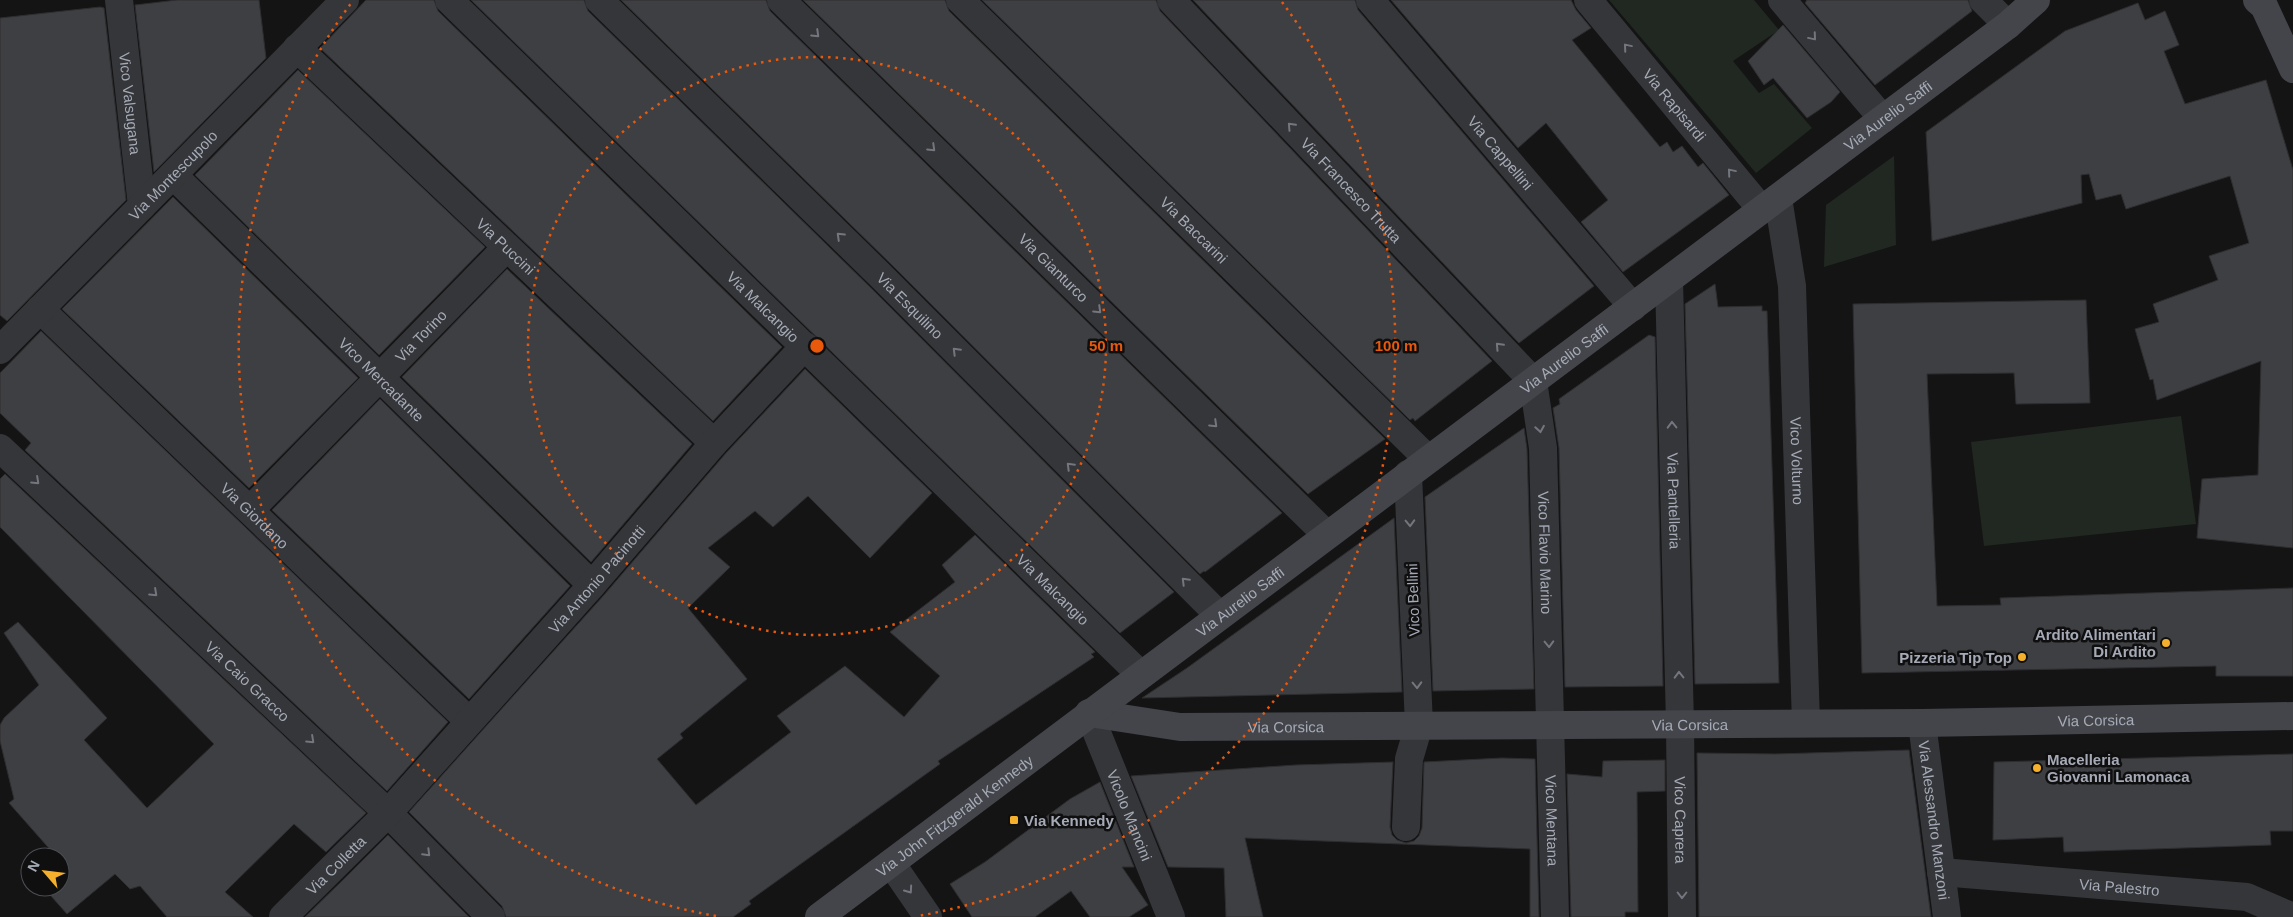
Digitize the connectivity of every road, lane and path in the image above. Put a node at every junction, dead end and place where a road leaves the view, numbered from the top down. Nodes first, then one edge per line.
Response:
1 (119, 0) edge
2 (345, 0) edge
3 (450, 0) edge
4 (599, 0) edge
5 (781, 0) edge
6 (960, 0) edge
7 (1171, 0) edge
8 (1370, 0) edge
9 (1588, 0) edge
10 (1782, 0) edge
11 (1983, 0) edge
12 (2036, 0) edge
13 (2257, 0) edge
14 (2008, 26) junction
15 (297, 48) junction
16 (2293, 69) edge
17 (1883, 119) junction
18 (173, 175) junction
19 (1770, 204) junction
20 (142, 206) junction
21 (507, 247) junction
22 (1669, 280) junction
23 (1633, 306) junction
24 (40, 309) junction
25 (805, 346) junction
26 (0, 350) edge
27 (380, 377) junction
28 (1533, 381) junction
29 (714, 443) junction
30 (0, 448) edge
31 (1418, 467) junction
32 (250, 510) junction
33 (1327, 535) junction
34 (592, 584) junction
35 (1220, 615) junction
36 (1141, 675) junction
37 (1089, 713) junction
38 (2293, 716) edge
39 (469, 721) junction
40 (1806, 723) junction
41 (1922, 723) junction
42 (1552, 724) junction
43 (1680, 724) junction
44 (1419, 725) junction
45 (388, 813) junction
46 (1406, 828) dead end
47 (891, 862) junction
48 (1941, 872) junction
49 (283, 917) edge
50 (491, 917) edge
51 (819, 917) edge
52 (928, 917) edge
53 (1171, 917) edge
54 (1555, 917) edge
55 (1682, 917) edge
56 (1947, 917) edge
57 (2293, 917) edge

1 - 20 street, Vico Valsugana
2 - 15 street, Via Montescupolo
3 - 25 street, Via Malcangio
35 -> 4 street, Via Esquilino
5 -> 33 street, Via Gianturco
6 - 31 street, Via Baccarini
28 -> 7 street, Via Francesco Trutta
8 - 23 street, Via Cappellini
19 -> 9 street, Via Rapisardi
10 -> 17 street
11 - 14 street
12 - 14 street, Via Aurelio Saffi
13 - 16 street
14 - 17 street, Via Aurelio Saffi
15 - 18 street, Via Montescupolo
15 - 21 street, Via Puccini
17 - 19 street, Via Aurelio Saffi
18 - 20 street, Via Montescupolo
18 - 27 street, Vico Mercadante
19 - 22 street, Via Aurelio Saffi
19 - 40 street, Vico Volturno
20 - 24 street, Via Montescupolo
21 - 27 street, Via Torino
21 - 29 street, Via Puccini
22 - 23 street, Via Aurelio Saffi
43 -> 22 street, Via Pantelleria
23 - 28 street, Via Aurelio Saffi
24 - 26 street, Via Montescupolo
24 - 32 street, Via Giordano
25 - 29 street, Via Antonio Pacinotti
25 - 36 street, Via Malcangio
27 - 32 street, Via Torino
27 - 34 street, Vico Mercadante
28 - 31 street, Via Aurelio Saffi
28 -> 42 street, Vico Flavio Marino
29 - 34 street, Via Antonio Pacinotti
30 -> 45 street, Via Caio Gracco
31 - 33 street, Via Aurelio Saffi
31 -> 44 street, Vico Bellini
32 - 39 street, Via Giordano
33 - 35 street, Via Aurelio Saffi
34 - 39 street, Via Antonio Pacinotti
35 - 36 street, Via Aurelio Saffi
36 - 37 street, Via Aurelio Saffi
37 - 44 street, Via Corsica
37 - 47 street, Via John Fitzgerald Kennedy
37 - 53 street, Vicolo Mancini
38 - 41 street, Via Corsica
39 - 45 street, Via Antonio Pacinotti
40 - 41 street, Via Corsica
40 - 43 street, Via Corsica
41 - 48 street, Via Alessandro Manzoni
42 - 43 street, Via Corsica
42 - 44 street, Via Corsica
42 - 54 street, Vico Mentana
43 -> 55 street, Vico Caprera
44 - 46 street, Vico Bellini
45 - 49 street, Via Colletta
45 -> 50 street, Via Caio Gracco
47 - 51 street, Via John Fitzgerald Kennedy
47 -> 52 street
48 - 56 street, Via Alessandro Manzoni
48 - 57 street, Via Palestro

